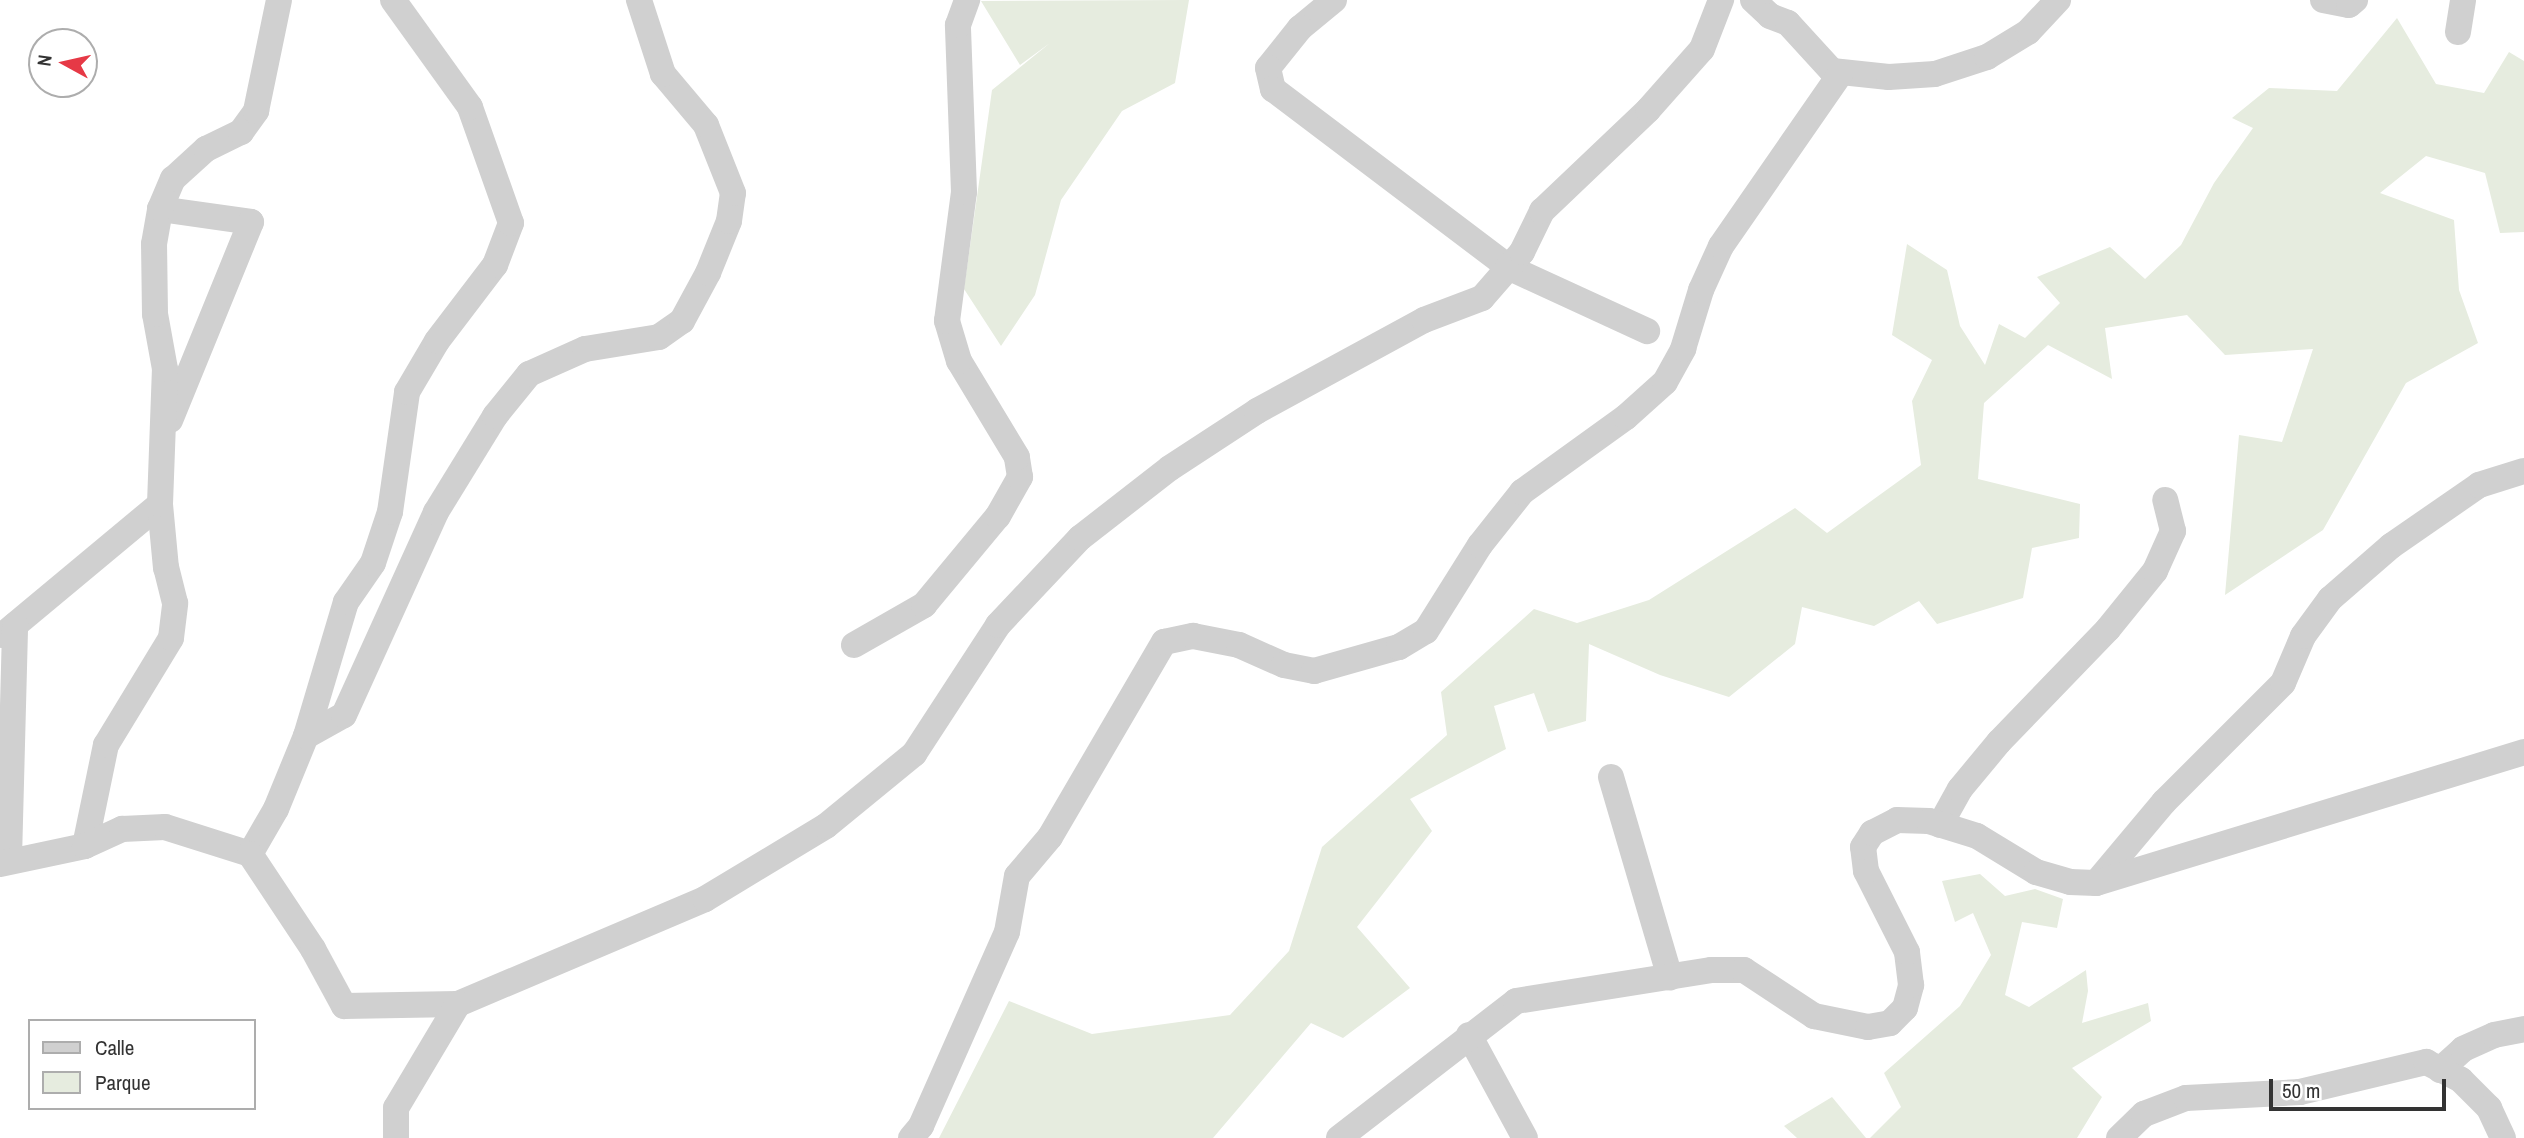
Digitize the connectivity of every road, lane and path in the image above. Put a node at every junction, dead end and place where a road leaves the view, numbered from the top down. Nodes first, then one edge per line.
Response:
1 (279, 0) edge
2 (393, 0) edge
3 (639, 0) edge
4 (967, 0) edge
5 (1334, 0) edge
6 (1721, 0) edge
7 (2058, 0) edge
8 (2323, 0) edge
9 (2355, 0) edge
10 (2463, 0) edge
11 (1766, 5) edge
12 (2458, 32) dead end
13 (1841, 73) junction
14 (160, 209) junction
15 (1510, 268) junction
16 (1647, 331) dead end
17 (166, 431) junction
18 (2524, 471) edge
19 (2165, 500) dead end
20 (160, 504) junction
21 (8, 631) edge
22 (854, 645) dead end
23 (306, 736) junction
24 (2524, 752) edge
25 (1611, 777) dead end
26 (1940, 825) junction
27 (85, 846) junction
28 (250, 854) junction
29 (5, 861) edge
30 (2096, 883) junction
31 (1670, 978) junction
32 (458, 1004) junction
33 (2524, 1029) edge
34 (1469, 1035) junction
35 (2440, 1070) junction
36 (396, 1138) edge
37 (911, 1138) edge
38 (1339, 1138) edge
39 (1524, 1138) edge
40 (2119, 1138) edge
41 (2503, 1138) edge

1 - 14 street
2 - 23 street
3 - 23 street
4 - 22 street
5 - 15 street
6 - 15 street
7 - 13 street
8 - 9 street
10 - 12 street
11 - 13 street
13 - 37 street
14 - 17 street
14 - 17 street
15 - 16 street
15 - 32 street
17 - 20 street
18 - 30 street
19 - 26 street
20 - 21 street
20 - 27 street
21 - 29 street
23 - 28 street
24 - 30 street
25 - 31 street
26 - 30 street
26 - 31 street
27 - 28 street
27 - 29 street
28 - 32 street
31 - 34 street
32 - 36 street
33 - 35 street
34 - 38 street
34 - 39 street
35 - 40 street
35 - 41 street

